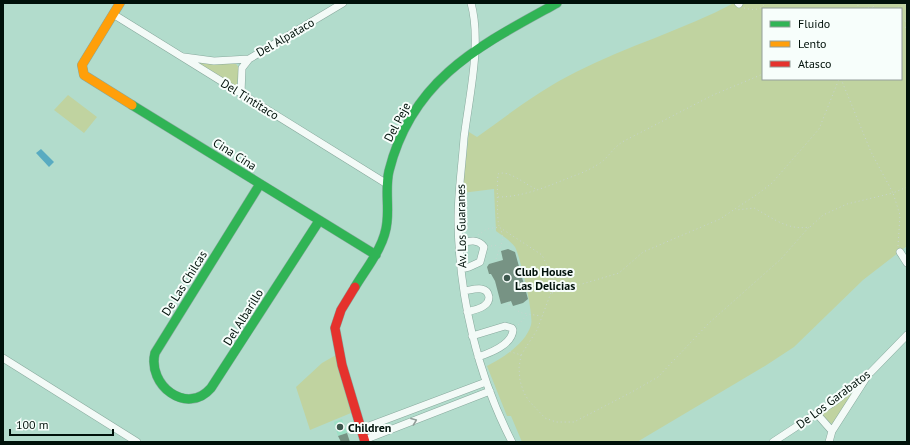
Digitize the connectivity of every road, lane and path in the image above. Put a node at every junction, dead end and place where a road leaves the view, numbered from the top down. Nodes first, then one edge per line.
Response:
1 (120, 3) edge
2 (343, 3) edge
3 (471, 3) edge
4 (557, 3) edge
5 (766, 3) edge
6 (871, 3) edge
7 (738, 4) edge
8 (907, 4) edge
9 (875, 8) edge
10 (897, 8) edge
11 (113, 14) junction
12 (475, 50) junction
13 (180, 56) junction
14 (248, 59) junction
15 (235, 60) junction
16 (242, 68) junction
17 (762, 74) edge
18 (840, 80) edge
19 (840, 80) edge
20 (241, 93) junction
21 (260, 184) junction
22 (388, 184) junction
23 (907, 186) edge
24 (537, 189) junction
25 (893, 193) junction
26 (498, 196) junction
27 (736, 210) junction
28 (318, 221) junction
29 (499, 227) junction
30 (809, 227) junction
31 (474, 241) junction
32 (459, 242) junction
33 (500, 245) junction
34 (484, 247) junction
35 (900, 252) joint
36 (376, 256) junction
37 (496, 259) dead end
38 (907, 263) edge
39 (461, 269) junction
40 (555, 282) junction
41 (571, 288) junction
42 (464, 291) junction
43 (552, 293) junction
44 (509, 304) dead end
45 (467, 312) junction
46 (528, 313) junction
47 (542, 317) junction
48 (512, 329) junction
49 (472, 336) junction
50 (907, 336) edge
51 (502, 346) junction
52 (522, 355) junction
53 (478, 357) junction
54 (3, 358) edge
55 (871, 372) junction
56 (486, 382) junction
57 (490, 391) junction
58 (173, 394) joint
59 (817, 414) junction
60 (360, 429) junction
61 (832, 431) junction
62 (365, 441) edge
63 (137, 442) edge
64 (512, 442) edge
65 (773, 442) edge
66 (829, 442) edge

1 - 11 street
2 - 14 street, Del Alpataco
3 - 12 street, Av. Los Guaranes
4 - 12 street, Del Peje
5 - 7 path
6 - 9 path
8 - 10 path
11 - 13 street, Del Tintitaco
11 - 21 street, Cina Cina
12 - 22 street, Del Peje
12 - 32 street, Av. Los Guaranes
13 - 15 street, Del Alpataco
13 - 20 street, Del Tintitaco
14 - 15 street, Del Alpataco
14 - 16 street, Del Alpataco
15 - 16 street
16 - 20 street
17 - 24 path
18 - 25 path
19 - 27 path
20 - 22 street, Del Tintitaco
21 - 28 street, Cina Cina
21 - 58 street, De Las Chilcas
22 - 36 street, Del Peje
23 - 25 path
24 - 26 path
24 - 26 path
25 - 30 path
25 - 35 path
26 - 29 path
27 - 30 path
27 - 41 path
28 - 36 street, Cina Cina
28 - 58 street, Del Albarillo
29 - 31 path
29 - 33 path
29 - 40 path
30 - 52 path
31 - 32 street
31 - 34 street
32 - 39 street, Av. Los Guaranes
33 - 34 path
33 - 37 path
34 - 39 street
35 - 38 street
36 - 60 street, Del Peje
39 - 42 street, Av. Los Guaranes
40 - 41 path
40 - 43 path
41 - 43 path
42 - 45 street, Av. Los Guaranes
42 - 45 street
43 - 47 path
44 - 46 path
45 - 49 street, Av. Los Guaranes
46 - 47 path
46 - 48 path
47 - 52 path
48 - 49 street
48 - 51 street
49 - 53 street, Av. Los Guaranes
50 - 55 street, De Los Garabatos
51 - 52 path
51 - 53 street
53 - 56 street, Av. Los Guaranes
54 - 63 street
55 - 59 street, De Los Garabatos
55 - 61 street
56 - 57 street, Av. Los Guaranes
56 - 60 street
62 -> 57 street
57 - 64 street, Av. Los Guaranes
59 - 61 street
59 - 65 street, De Los Garabatos
60 - 62 street, Del Peje
61 - 66 street

